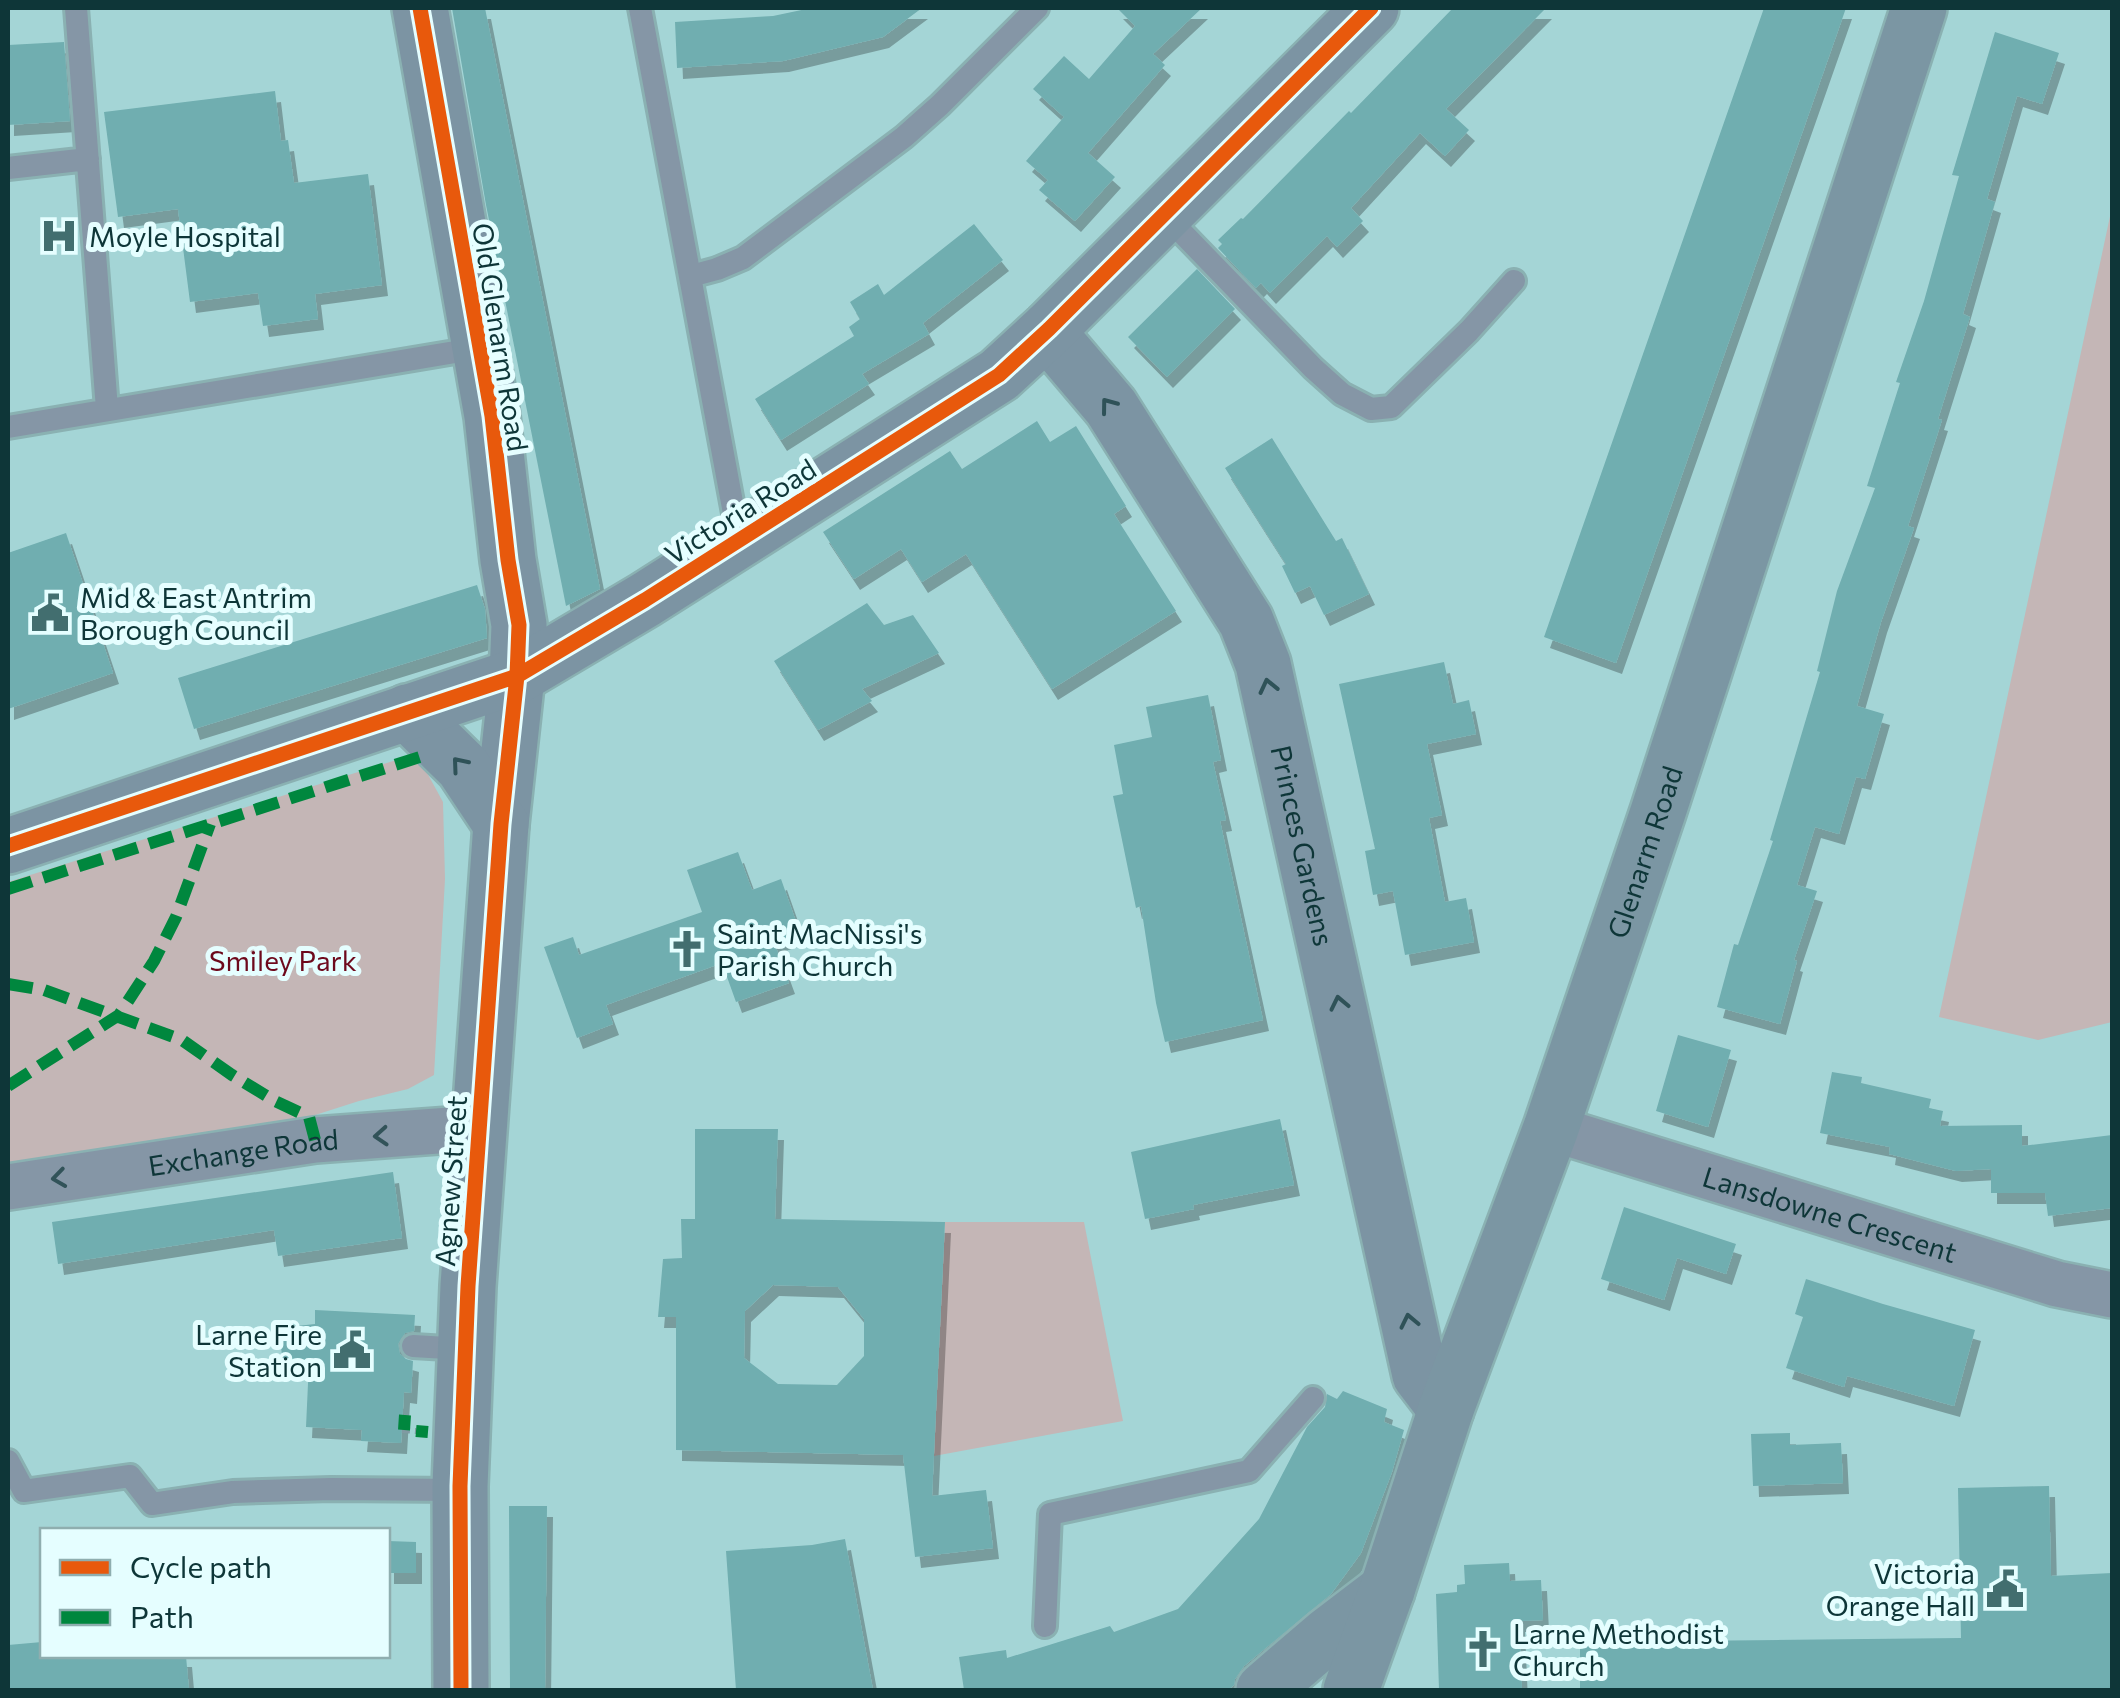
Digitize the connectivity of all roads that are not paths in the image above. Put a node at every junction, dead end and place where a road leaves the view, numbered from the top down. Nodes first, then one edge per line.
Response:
1 (76, 8) edge
2 (420, 8) edge
3 (640, 8) edge
4 (1037, 8) edge
5 (1371, 8) edge
6 (1919, 8) edge
7 (88, 159) junction
8 (8, 168) edge
9 (1163, 213) junction
10 (690, 276) junction
11 (1514, 281) dead end
12 (1048, 329) junction
13 (479, 348) junction
14 (107, 410) junction
15 (8, 426) edge
16 (739, 540) junction
17 (517, 676) junction
18 (407, 712) junction
19 (501, 824) junction
20 (8, 846) edge
21 (478, 1128) junction
22 (1551, 1128) junction
23 (8, 1186) edge
24 (2112, 1295) edge
25 (1423, 1388) junction
26 (1313, 1398) dead end
27 (8, 1462) edge
28 (460, 1490) junction
29 (1386, 1590) junction
30 (1044, 1626) dead end
31 (462, 1690) edge
32 (1264, 1690) edge
33 (1350, 1690) edge

1 - 7 lane
2 - 13 street, Old Glenarm Road
3 - 10 lane
4 - 10 lane
5 - 9 street, Victoria Road
6 - 22 main road, Glenarm Road
7 - 8 lane
7 - 14 lane
9 - 11 lane
9 - 12 street, Victoria Road
10 - 16 lane
12 - 16 street, Victoria Road
25 -> 12 street, Princes Gardens
13 - 14 lane
13 - 17 street, Old Glenarm Road
14 - 15 lane
16 - 17 street, Victoria Road
17 - 18 street, Victoria Road
17 - 19 street, Agnew Street
19 -> 18 street
18 - 20 street, Victoria Road
19 - 21 street, Agnew Street
21 -> 23 street, Exchange Road
21 - 28 street, Agnew Street
22 - 24 street, Lansdowne Crescent
22 - 25 main road, Glenarm Road
25 - 29 main road, Glenarm Road
26 - 30 lane
27 - 28 lane
28 - 31 street, Agnew Street
29 - 32 main road
29 - 33 main road, Glenarm Road

